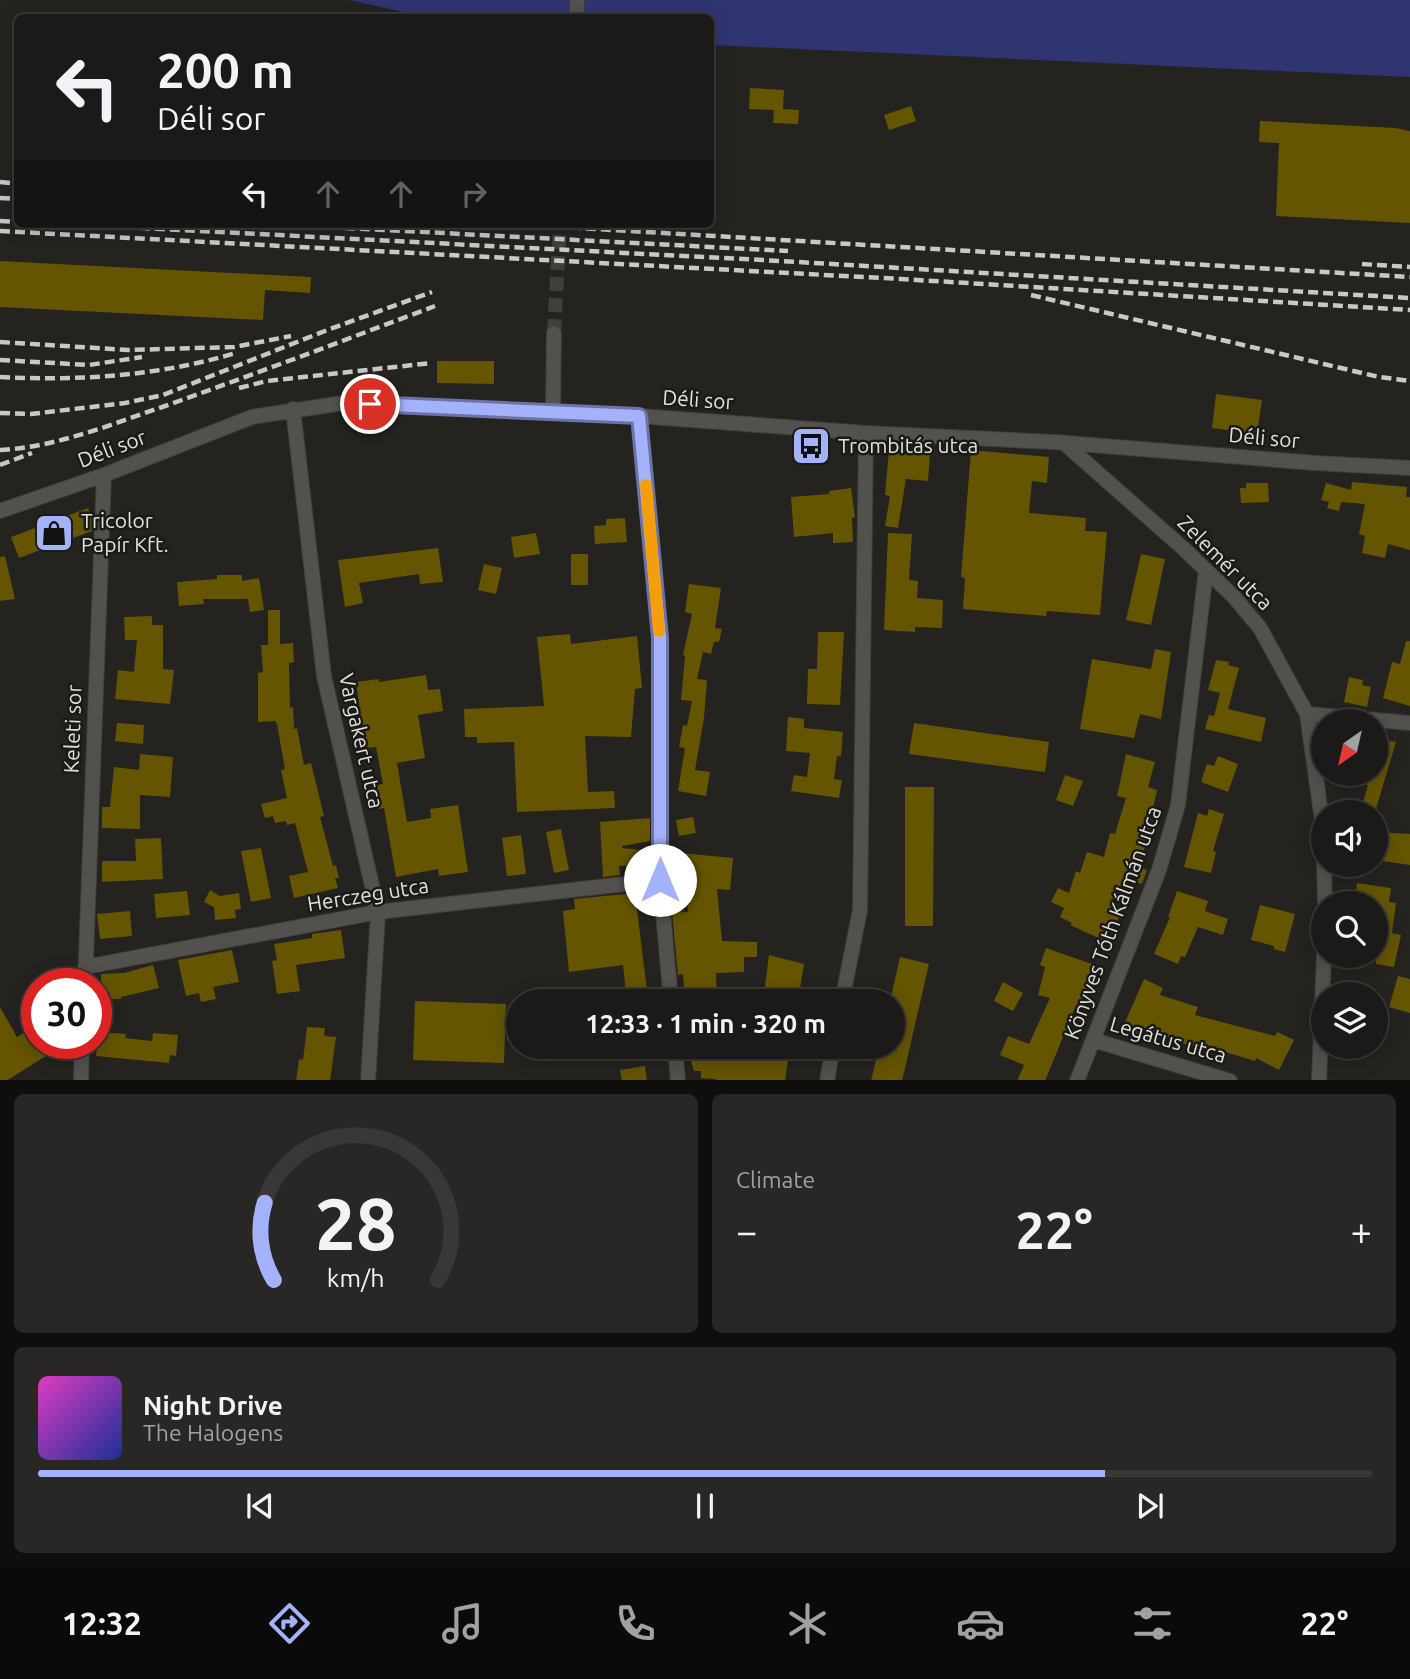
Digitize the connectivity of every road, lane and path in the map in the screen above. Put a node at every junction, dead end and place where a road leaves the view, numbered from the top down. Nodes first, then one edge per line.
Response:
1 (555, 333) tunnel mouth
2 (293, 409) junction
3 (553, 412) junction
4 (639, 416) junction
5 (866, 433) junction
6 (1065, 443) junction
7 (1410, 468) edge
8 (104, 475) junction
9 (0, 512) edge
10 (1206, 570) junction
11 (1307, 714) junction
12 (1410, 723) edge
13 (1319, 800) edge
14 (660, 880) junction
15 (378, 912) junction
16 (85, 967) joint
17 (1324, 968) edge
18 (670, 989) edge
19 (844, 989) edge
20 (1093, 1040) junction
21 (82, 1059) edge
22 (676, 1059) edge
23 (831, 1059) edge
24 (81, 1080) edge
25 (368, 1080) edge
26 (678, 1080) edge
27 (827, 1080) edge
28 (1077, 1080) edge
29 (1230, 1080) edge
30 (1319, 1080) edge

1 - 3 street
2 - 3 street, Déli sor
2 - 8 street, Déli sor
2 - 15 street, Vargakert utca
3 - 4 street, Déli sor
4 - 5 street, Déli sor
4 - 14 street
5 - 6 street, Déli sor
5 - 19 street
6 - 7 street, Déli sor
6 - 10 street, Zelemér utca
8 - 9 street, Déli sor
8 - 16 street, Keleti sor
10 - 11 street, Zelemér utca
10 - 20 street, Könyves Tóth Kálmán utca
11 - 12 street
11 - 13 street, Zelemér utca
14 - 15 street, Herczeg utca
14 - 18 street
15 - 16 street, Herczeg utca
15 - 25 street, Vargakert utca
17 - 30 street
20 - 28 street, Könyves Tóth Kálmán utca
20 - 29 street, Legátus utca
21 - 24 street
22 - 26 street
23 - 27 street

